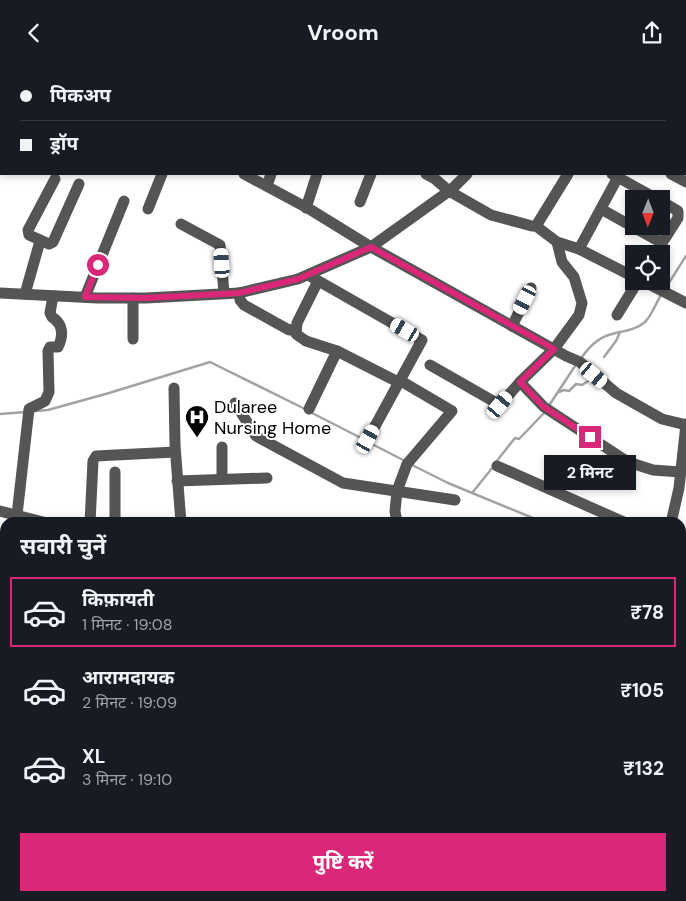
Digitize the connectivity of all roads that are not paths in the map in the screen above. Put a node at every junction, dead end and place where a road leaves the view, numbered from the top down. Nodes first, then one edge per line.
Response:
1 (162, 175) edge
2 (246, 175) edge
3 (271, 175) edge
4 (318, 175) edge
5 (371, 175) edge
6 (428, 175) edge
7 (466, 175) edge
8 (567, 175) edge
9 (615, 175) edge
10 (673, 175) edge
11 (55, 179) dead end
12 (686, 183) edge
13 (79, 185) dead end
14 (267, 186) junction
15 (641, 190) edge
16 (449, 191) junction
17 (124, 201) dead end
18 (360, 203) dead end
19 (670, 206) edge
20 (306, 208) junction
21 (148, 209) dead end
22 (601, 209) junction
23 (181, 224) dead end
24 (536, 226) junction
25 (670, 230) edge
26 (667, 235) edge
27 (40, 241) junction
28 (556, 242) junction
29 (662, 243) joint
30 (371, 247) junction
31 (579, 249) junction
32 (625, 272) edge
33 (313, 278) junction
34 (531, 288) dead end
35 (632, 290) edge
36 (661, 290) edge
37 (0, 293) edge
38 (224, 293) junction
39 (239, 293) junction
40 (25, 294) junction
41 (53, 296) junction
42 (85, 297) junction
43 (133, 297) junction
44 (686, 303) edge
45 (617, 315) dead end
46 (512, 326) junction
47 (296, 329) junction
48 (133, 339) dead end
49 (554, 349) junction
50 (338, 351) junction
51 (430, 365) dead end
52 (400, 382) junction
53 (520, 382) junction
54 (174, 388) dead end
55 (235, 403) dead end
56 (309, 409) dead end
57 (686, 425) edge
58 (368, 439) dead end
59 (222, 447) dead end
60 (175, 453) junction
61 (497, 466) dead end
62 (116, 472) dead end
63 (680, 472) junction
64 (267, 477) dead end
65 (222, 479) junction
66 (177, 481) junction
67 (682, 489) edge
68 (397, 491) junction
69 (455, 500) dead end
70 (0, 511) edge
71 (17, 515) junction
72 (24, 517) edge
73 (90, 517) edge
74 (115, 517) edge
75 (180, 517) edge
76 (396, 517) edge
77 (612, 517) edge
78 (673, 517) edge

1 - 21 street
2 - 14 street
3 - 14 street
4 - 20 street
5 - 18 street
6 - 16 street
7 - 16 street
8 - 24 street
9 - 15 street
9 - 22 street
10 - 12 street
11 - 27 street
13 - 27 street
14 - 20 street
16 - 24 street
16 - 30 street
17 - 42 street
19 - 25 street
20 - 30 street
22 - 29 street
22 - 31 street
23 - 38 street
24 - 28 street
26 - 29 street
27 - 40 street
28 - 31 street
28 - 49 street
30 - 33 street
30 - 46 street
31 - 32 street
33 - 39 street
33 - 47 street
33 - 52 street
34 - 46 street
35 - 45 street
36 - 44 street
37 - 40 street
38 - 39 street
38 - 43 street
39 - 47 street
40 - 41 street
41 - 42 street
41 - 71 street
42 - 43 street
43 - 48 street
46 - 49 street
47 - 50 street
49 - 53 street
49 - 57 street
50 - 52 street
50 - 56 street
51 - 53 street
52 - 58 street
52 - 68 street
53 - 63 street
54 - 60 street
55 - 68 street
57 - 63 street
59 - 65 street
60 - 66 street
60 - 73 street
61 - 77 street
62 - 74 street
63 - 67 street
64 - 65 street
65 - 66 street
66 - 75 street
67 - 78 street
68 - 69 street
68 - 76 street
70 - 71 street
71 - 72 street

